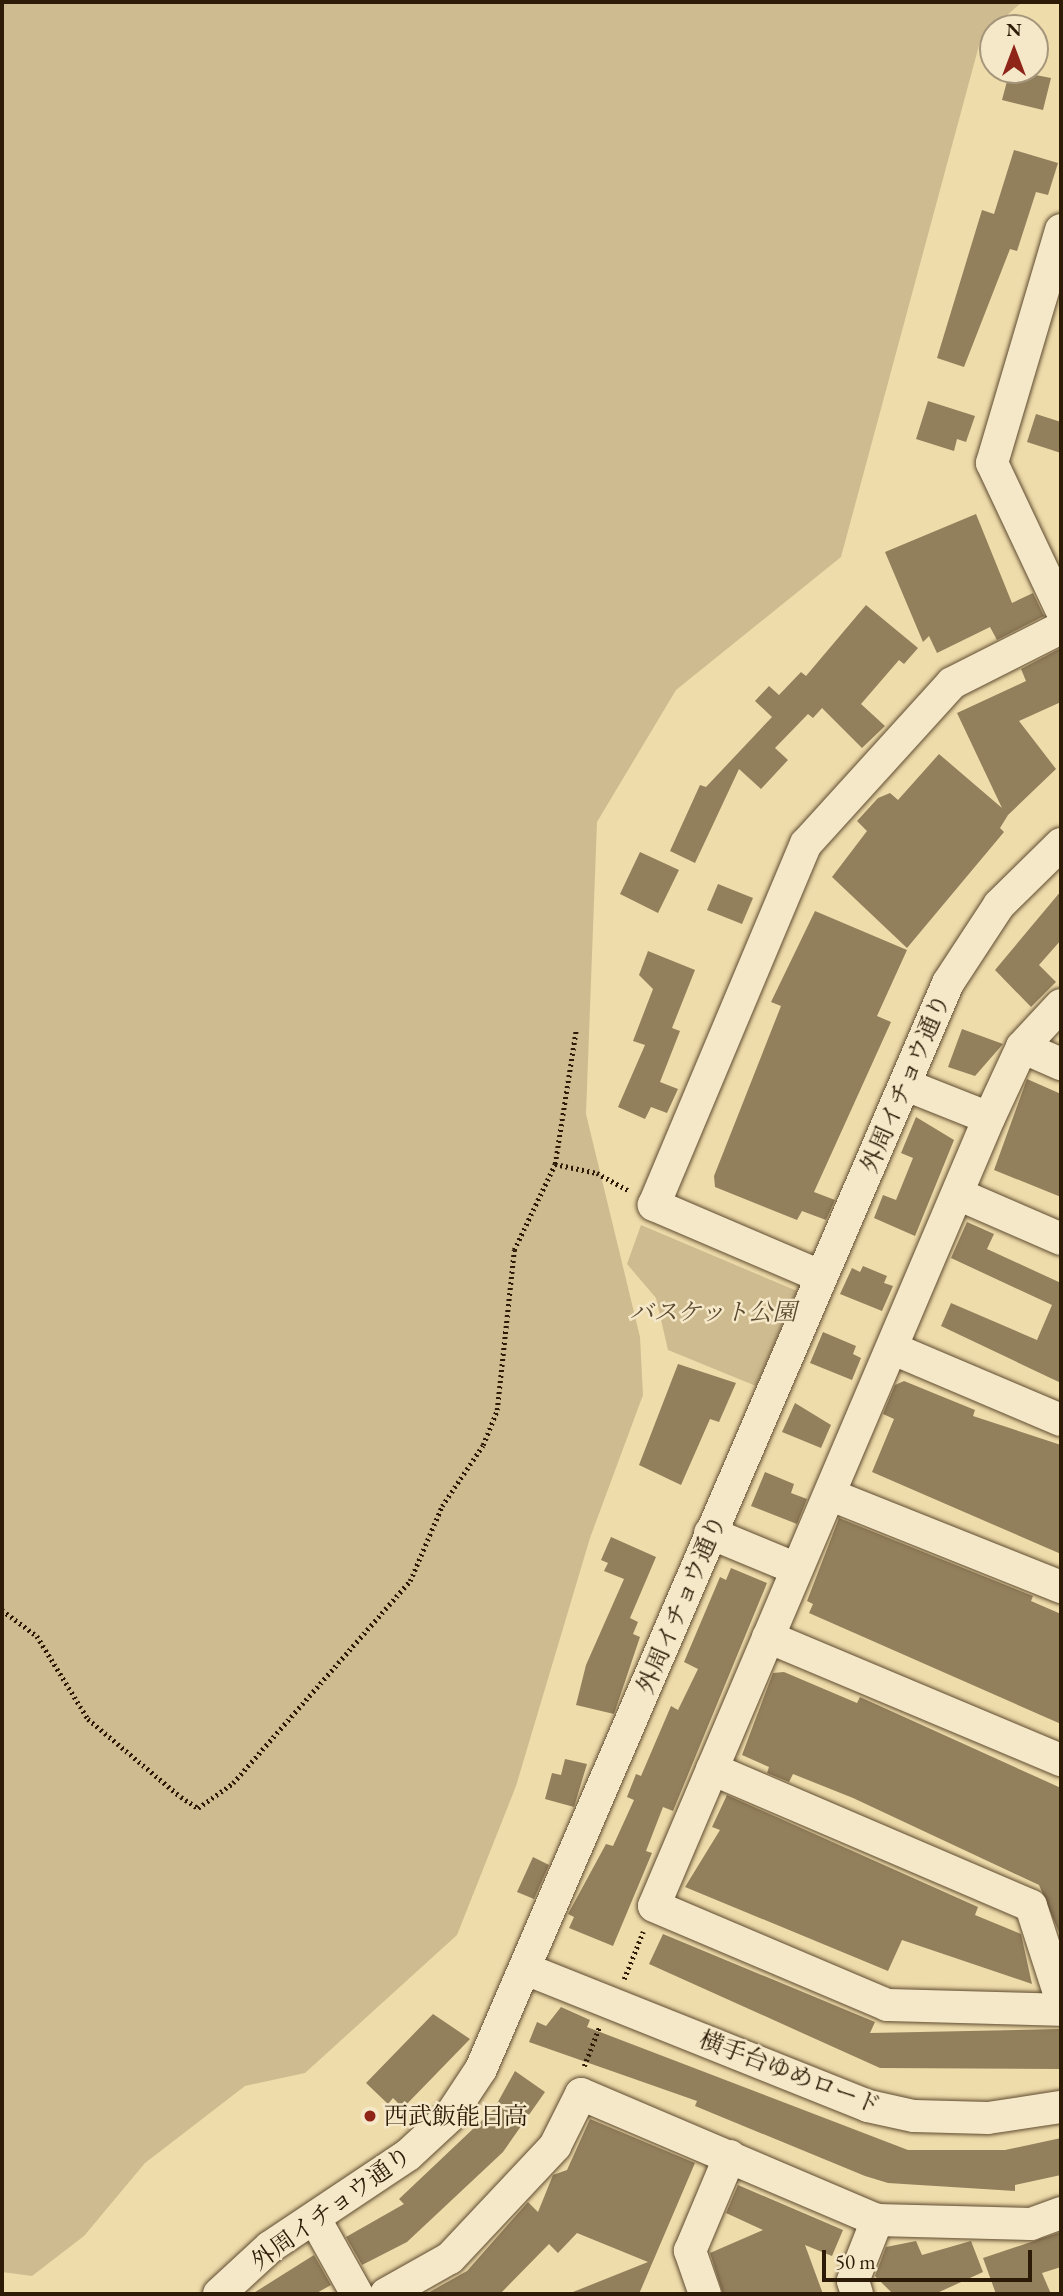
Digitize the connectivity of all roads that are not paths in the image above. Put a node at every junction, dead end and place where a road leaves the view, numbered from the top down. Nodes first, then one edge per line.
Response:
1 (1061, 230) edge
2 (1061, 609) edge
3 (1061, 628) edge
4 (1061, 844) edge
5 (1061, 1005) edge
6 (1022, 1047) junction
7 (1061, 1064) edge
8 (906, 1085) junction
9 (989, 1118) junction
10 (960, 1195) junction
11 (1061, 1239) edge
12 (820, 1276) junction
13 (895, 1350) junction
14 (1061, 1420) edge
15 (831, 1495) junction
16 (710, 1533) junction
17 (797, 1569) junction
18 (1061, 1587) edge
19 (768, 1637) junction
20 (1061, 1760) edge
21 (712, 1769) junction
22 (528, 1970) junction
23 (1061, 1999) edge
24 (1061, 2010) edge
25 (1061, 2107) edge
26 (730, 2155) junction
27 (1061, 2213) edge
28 (315, 2219) junction
29 (877, 2220) junction
30 (219, 2294) edge
31 (357, 2294) edge
32 (386, 2294) edge
33 (705, 2294) edge
34 (857, 2294) edge

1 - 2 street
3 - 12 street
4 - 8 street, 外周イチョウ通り
5 - 6 street
6 - 7 street
6 - 9 street
8 - 9 street
8 - 12 street, 外周イチョウ通り
9 - 10 street
10 - 11 street
10 - 13 street
12 - 16 street, 外周イチョウ通り
13 - 14 street
13 - 15 street
15 - 17 street
15 - 18 street
16 - 17 street
16 - 22 street, 外周イチョウ通り
17 - 19 street
19 - 20 street
19 - 21 street
21 - 23 street
21 - 24 street
22 - 25 street, 横手台ゆめロード
22 - 28 street, 外周イチョウ通り
26 - 29 street
26 - 32 street
26 - 33 street
27 - 29 street
28 - 30 street, 外周イチョウ通り
28 - 31 street
29 - 34 street

